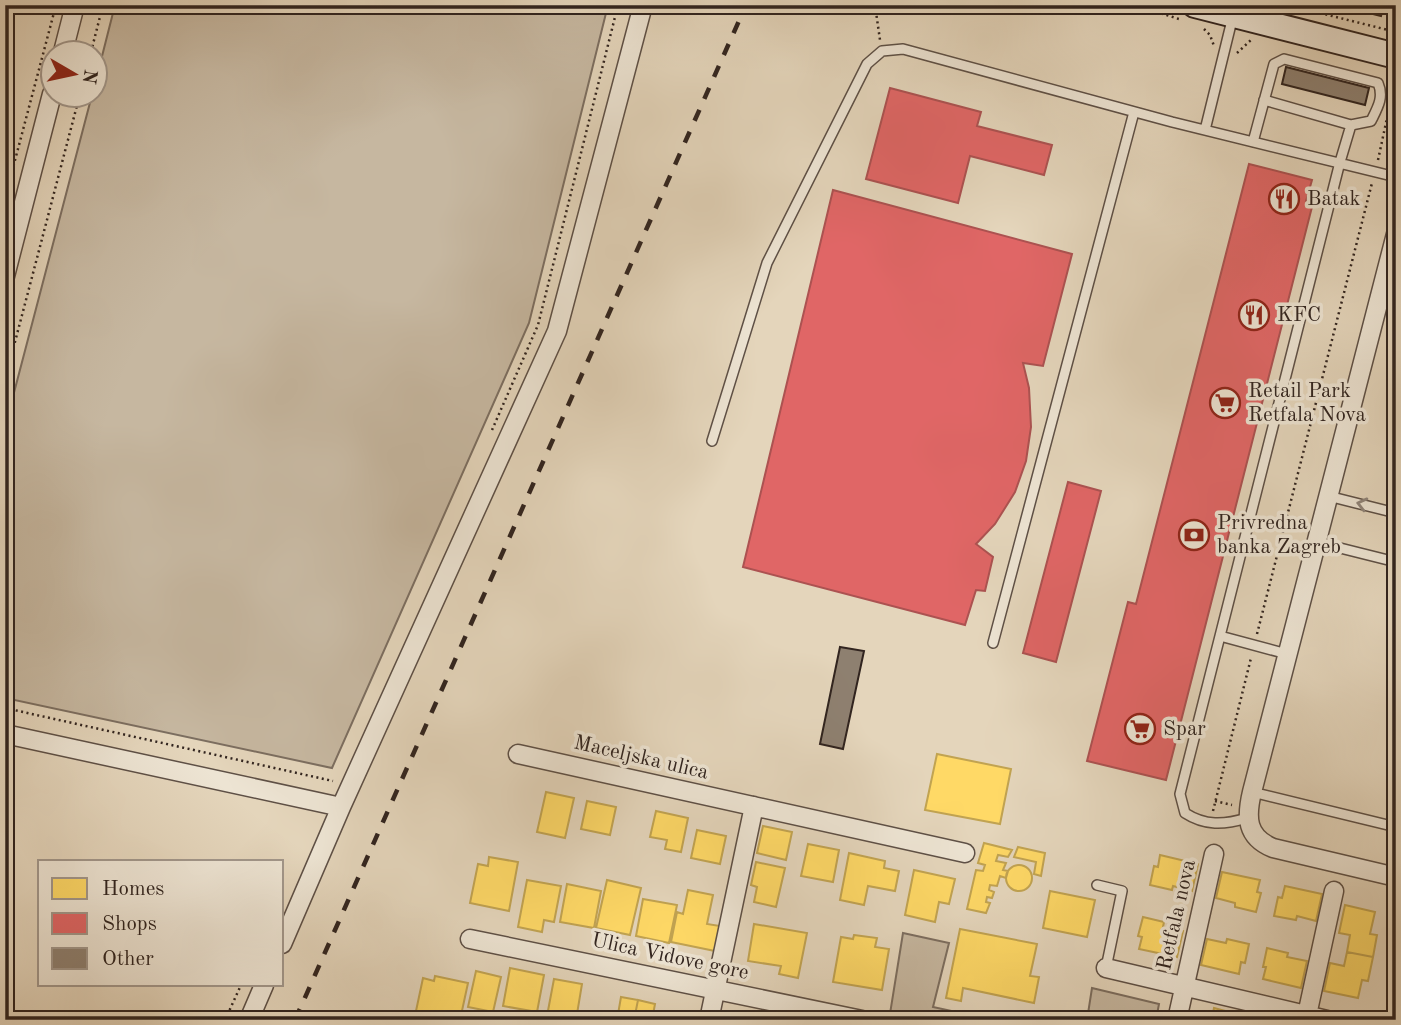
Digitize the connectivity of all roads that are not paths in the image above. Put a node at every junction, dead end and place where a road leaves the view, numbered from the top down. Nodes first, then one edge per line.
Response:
1 (75, 5) edge
2 (643, 5) edge
3 (1195, 5) edge
4 (1233, 15) junction
5 (67, 38) edge
6 (1396, 56) edge
7 (1264, 100) junction
8 (48, 108) edge
9 (1133, 112) junction
10 (1351, 125) junction
11 (1205, 130) junction
12 (1253, 142) junction
13 (1340, 162) junction
14 (1396, 177) edge
15 (1396, 234) edge
16 (5, 276) edge
17 (712, 441) dead end
18 (1328, 496) junction
19 (1396, 513) edge
20 (1316, 542) junction
21 (1396, 562) edge
22 (1220, 636) junction
23 (993, 643) dead end
24 (1287, 654) junction
25 (5, 734) edge
26 (518, 754) dead end
27 (1252, 792) junction
28 (334, 806) junction
29 (754, 806) junction
30 (1247, 818) junction
31 (1396, 827) edge
32 (965, 853) dead end
33 (1214, 854) dead end
34 (1396, 877) edge
35 (1097, 885) dead end
36 (1334, 891) dead end
37 (284, 939) edge
38 (470, 939) dead end
39 (1106, 968) joint
40 (264, 986) edge
41 (1184, 986) junction
42 (716, 990) junction
43 (1307, 1015) junction
44 (249, 1020) edge
45 (709, 1020) edge
46 (862, 1020) edge
47 (1177, 1020) edge
48 (1327, 1020) edge

1 - 5 street
2 - 28 street
3 - 4 main road
4 - 6 main road
4 - 11 lane
7 - 10 lane
7 - 10 lane
7 - 12 lane
8 - 16 street
9 - 11 lane
9 - 17 lane
9 - 23 lane
10 - 13 lane
11 - 12 lane
12 - 13 lane
13 - 14 lane
13 - 22 lane
15 - 18 street
19 -> 18 lane
18 - 20 street
20 - 21 lane
20 - 24 street
22 - 24 lane
22 - 30 lane
24 - 27 street
25 - 28 street
26 - 29 street, Maceljska ulica
27 - 30 street
27 - 31 lane
28 - 37 street
29 - 32 street, Maceljska ulica
29 - 42 street
30 - 34 street
33 - 41 street, Retfala nova
35 - 39 lane
36 - 43 street
38 - 42 street, Ulica Vidove gore
39 - 41 street, Retfala nova
40 - 44 street
41 - 43 street, Retfala nova
41 - 47 street, Retfala nova
42 - 45 street
42 - 46 street, Ulica Vidove gore
43 - 48 street, Retfala nova

